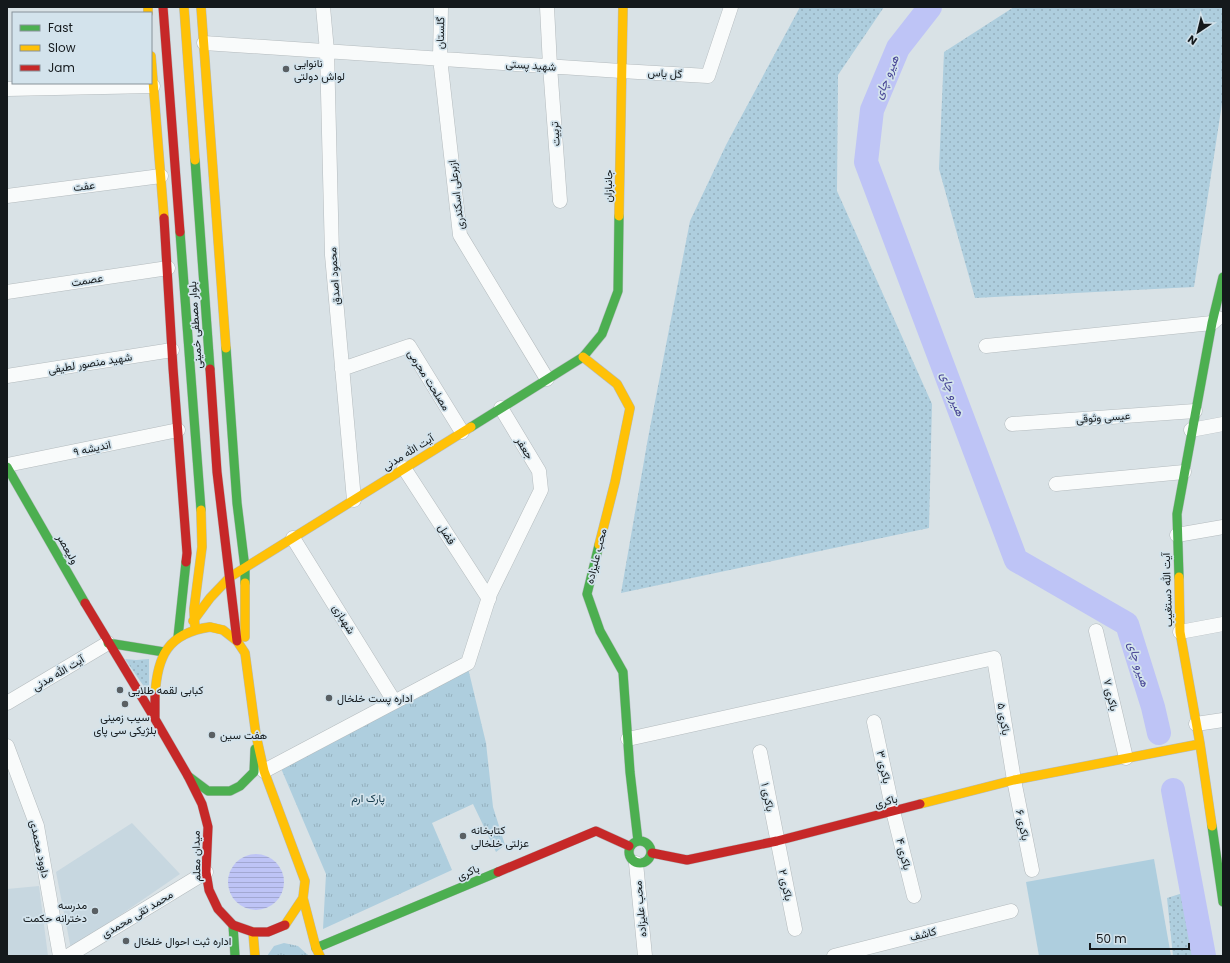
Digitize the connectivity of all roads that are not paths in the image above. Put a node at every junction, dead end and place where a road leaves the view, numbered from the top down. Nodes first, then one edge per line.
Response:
1 (163, 7) edge
2 (184, 7) edge
3 (201, 7) edge
4 (323, 7) edge
5 (441, 7) edge
6 (548, 7) edge
7 (622, 7) edge
8 (731, 7) edge
9 (204, 43) junction
10 (327, 51) junction
11 (440, 58) junction
12 (550, 66) junction
13 (152, 71) edge
14 (622, 71) junction
15 (83, 85) edge
16 (153, 86) junction
17 (7, 89) edge
18 (161, 176) junction
19 (7, 196) edge
20 (560, 202) dead end
21 (168, 268) junction
22 (1223, 277) edge
23 (7, 292) edge
24 (1218, 318) edge
25 (986, 346) dead end
26 (172, 350) junction
27 (583, 357) junction
28 (342, 369) junction
29 (7, 376) edge
30 (547, 379) junction
31 (501, 408) junction
32 (1195, 411) junction
33 (1012, 424) dead end
34 (1223, 424) edge
35 (178, 430) junction
36 (1191, 430) junction
37 (462, 432) junction
38 (7, 466) edge
39 (404, 468) junction
40 (1184, 472) junction
41 (1056, 484) dead end
42 (354, 500) junction
43 (1223, 527) edge
44 (1177, 535) junction
45 (293, 538) junction
46 (245, 568) junction
47 (230, 577) junction
48 (489, 599) junction
49 (1223, 624) edge
50 (194, 625) junction
51 (1096, 631) dead end
52 (1180, 632) junction
53 (178, 637) junction
54 (236, 641) junction
55 (108, 643) junction
56 (164, 652) junction
57 (245, 653) junction
58 (394, 701) junction
59 (7, 703) edge
60 (155, 719) junction
61 (1223, 720) edge
62 (874, 722) dead end
63 (1196, 724) junction
64 (256, 735) junction
65 (628, 739) junction
66 (1200, 744) junction
67 (7, 746) edge
68 (760, 752) dead end
69 (1126, 758) junction
70 (264, 771) junction
71 (188, 776) junction
72 (1014, 780) junction
73 (893, 811) junction
74 (1217, 825) edge
75 (638, 840) junction
76 (777, 841) junction
77 (629, 846) junction
78 (652, 853) junction
79 (636, 863) junction
80 (1032, 870) dead end
81 (206, 872) junction
82 (1221, 878) edge
83 (914, 896) dead end
84 (303, 898) junction
85 (1223, 902) edge
86 (1011, 911) dead end
87 (233, 925) junction
88 (795, 929) dead end
89 (253, 932) junction
90 (318, 952) edge
91 (60, 956) edge
92 (68, 956) edge
93 (235, 956) edge
94 (254, 956) edge
95 (645, 956) edge
96 (834, 956) edge

1 - 50 main road, بلوار مصطفی خمینی
2 - 47 main road, بلوار مصطفی خمینی
3 - 9 main road
4 - 10 street, محمود اصدق
5 - 11 street, گلستان
6 - 12 street, تربیت
7 - 14 main road, جانبازان
8 - 14 street, گل یاس
9 - 10 street, شهید پستی
9 - 46 main road
10 - 11 street, شهید پستی
10 - 28 street, محمود اصدق
11 - 12 street, شهید پستی
11 - 30 street, ازبرعلی اسکندری
12 - 14 street, شهید پستی
12 - 20 street, تربیت
13 - 16 main road
14 - 27 main road, جانبازان
15 - 16 street
15 - 17 street
16 - 18 main road
18 - 19 street, عفت
18 - 21 main road
21 - 23 street, عصمت
21 - 26 main road
22 - 24 main road, آیت الله دستغیب
24 - 25 street
24 - 32 main road, آیت الله دستغیب
26 - 29 street, شهید منصور لطیفی
26 - 35 main road
27 - 30 main road, آیت‌ الله مدنی
27 - 65 main road, محب علیزاده
28 - 37 street, مصلحت محرمی
28 - 42 street, محمود اصدق
30 - 31 main road, آیت‌ الله مدنی
31 - 37 main road, آیت‌ الله مدنی
31 - 48 street, جعفر
32 - 33 street, عیسی وثوقی
32 - 36 main road, آیت الله دستغیب
34 - 36 street
35 - 38 street, اندیشه ۹
35 - 53 main road
36 - 40 main road, آیت الله دستغیب
37 - 39 main road, آیت‌ الله مدنی
38 - 55 main road, ولیعصر
39 - 42 main road, آیت‌ الله مدنی
39 - 48 street, فضل
40 - 41 street
40 - 44 main road, آیت الله دستغیب
42 - 45 main road, آیت‌ الله مدنی
43 - 44 street
44 - 52 main road, آیت الله دستغیب
45 - 46 main road, آیت‌ الله مدنی
45 - 58 street, شهبازی
46 - 47 main road, آیت‌ الله مدنی
46 - 57 main road
47 - 50 main road, آیت‌ الله مدنی
47 - 54 main road, بلوار مصطفی خمینی
48 - 58 street
49 - 52 street
50 - 53 main road, میدان معلم
50 - 54 main road, میدان معلم
51 - 69 street, باکری ۷
52 - 63 main road, آیت الله دستغیب
53 - 56 main road, میدان معلم
54 - 57 main road, میدان معلم
55 - 56 main road
55 - 59 street, آیت الله مدنی
55 - 60 main road, ولیعصر
56 - 60 main road, میدان معلم
57 - 64 main road, میدان معلم
58 - 70 street
60 - 71 main road, میدان معلم
61 - 63 street
62 - 73 street, باکری ۳
63 - 66 main road, آیت الله دستغیب
64 - 70 main road, میدان معلم
64 - 71 main road
65 - 72 street, باکری ۵
65 - 75 main road, محب علیزاده
66 - 69 main road, باکری
66 - 74 main road, آیت الله دستغیب
67 - 91 street, داوود محمدی
68 - 76 street, باکری ۱
69 - 72 main road, باکری
70 - 84 main road, میدان معلم
71 - 81 main road, میدان معلم
72 - 73 main road, باکری
72 - 80 street, باکری ۶
73 - 76 main road, باکری
73 - 83 street, باکری ۴
74 - 82 main road, آیت الله دستغیب
75 - 77 main road
75 - 78 main road
76 - 78 main road, باکری
76 - 88 street, باکری ۲
77 - 79 main road
77 - 90 main road, باکری
78 - 79 main road
79 - 95 street, محب علیزاده
81 - 87 main road, میدان معلم
81 - 92 street, محمد تقی محمدی
82 - 85 main road, آیت الله دستغیب
84 - 89 main road, میدان معلم
84 - 90 main road
86 - 96 street, کاشف
87 - 89 main road, میدان معلم
87 - 93 main road
89 - 94 main road

